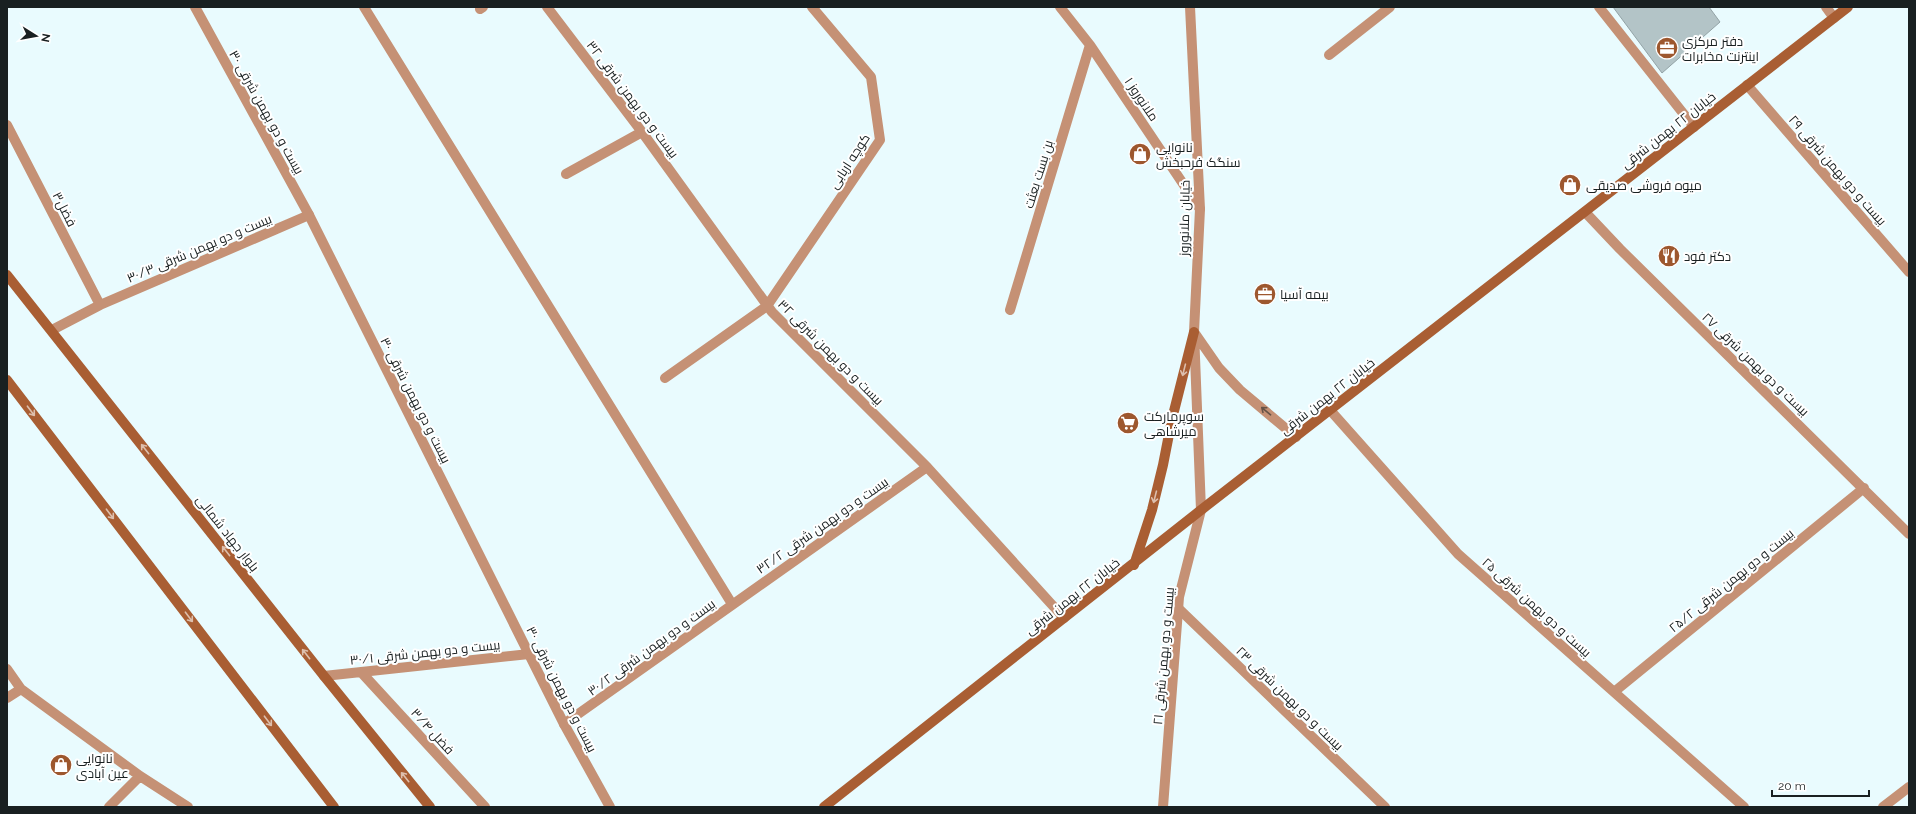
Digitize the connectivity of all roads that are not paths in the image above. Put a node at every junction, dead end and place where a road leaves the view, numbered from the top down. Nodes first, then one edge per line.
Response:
1 (195, 7) edge
2 (364, 7) edge
3 (547, 7) edge
4 (812, 7) edge
5 (1060, 7) edge
6 (1190, 7) edge
7 (1390, 7) edge
8 (1599, 7) edge
9 (1826, 7) edge
10 (1848, 7) edge
11 (1834, 18) junction
12 (1090, 45) junction
13 (1329, 55) dead end
14 (1747, 85) junction
15 (7, 125) edge
16 (1694, 127) junction
17 (642, 132) junction
18 (566, 174) dead end
19 (1200, 209) junction
20 (1585, 212) junction
21 (309, 215) junction
22 (1909, 272) edge
23 (7, 275) edge
24 (100, 305) junction
25 (767, 306) junction
26 (1010, 310) dead end
27 (52, 330) junction
28 (1194, 332) junction
29 (665, 378) dead end
30 (7, 380) edge
31 (1330, 410) junction
32 (1296, 437) junction
33 (928, 467) junction
34 (1864, 488) junction
35 (1201, 510) junction
36 (1909, 534) edge
37 (1134, 565) junction
38 (732, 604) junction
39 (1178, 608) junction
40 (1064, 618) junction
41 (528, 654) junction
42 (7, 669) edge
43 (362, 672) junction
44 (324, 676) junction
45 (21, 689) junction
46 (1614, 692) junction
47 (7, 698) edge
48 (564, 724) junction
49 (140, 776) junction
50 (1909, 787) edge
51 (109, 807) edge
52 (188, 807) edge
53 (334, 807) edge
54 (430, 807) edge
55 (484, 807) edge
56 (610, 807) edge
57 (824, 807) edge
58 (1163, 807) edge
59 (1385, 807) edge
60 (1744, 807) edge
61 (1883, 807) edge

1 - 21 street, بیست و دو بهمن شرقی ۳۰
2 - 38 street
3 - 17 street, بیست و دو بهمن شرقی ۳۲
4 - 25 street, کوچه اربابی
5 - 12 street, ملانوروز ۱
6 - 19 street, خیابان ملانوروز
7 - 13 street
8 - 16 street
9 - 11 street
10 - 11 main road, خیابان ۲۲ بهمن شرقی
11 - 14 main road, خیابان ۲۲ بهمن شرقی
12 - 19 street, ملانوروز ۱
12 - 26 street, بن بست بعثت
14 - 16 main road, خیابان ۲۲ بهمن شرقی
14 - 22 street, بیست و دو بهمن شرقی ۲۹
15 - 24 street, فضل۳
16 - 20 main road, خیابان ۲۲ بهمن شرقی
17 - 18 street
17 - 25 street, بیست و دو بهمن شرقی ۳۲
19 - 28 street, خیابان ملانوروز
20 - 31 main road, خیابان ۲۲ بهمن شرقی
20 - 34 street, بیست و دو بهمن شرقی ۲۷
21 - 24 street, بیست و دو بهمن شرقی ۳۰/۳
21 - 41 street, بیست و دو بهمن شرقی ۳۰
23 - 27 main road, بلوار جهاد شمالی
24 - 27 street, بیست و دو بهمن شرقی ۳۰/۳
25 - 29 street
25 - 33 street, بیست و دو بهمن شرقی ۳۲
44 -> 27 main road, بلوار جهاد شمالی
32 -> 28 street
28 - 35 street, خیابان ملانوروز
28 -> 37 main road
30 -> 53 main road
31 - 32 main road, خیابان ۲۲ بهمن شرقی
31 - 46 street, بیست و دو بهمن شرقی ۲۵
32 - 35 main road, خیابان ۲۲ بهمن شرقی
33 - 38 street, بیست و دو بهمن شرقی ۳۲/۲
33 - 40 street, بیست و دو بهمن شرقی ۳۲
34 - 36 street, بیست و دو بهمن شرقی ۲۷
34 - 46 street, بیست و دو بهمن شرقی ۲۵/۲
35 - 37 main road, خیابان ۲۲ بهمن شرقی
35 - 39 street, بیست و دو بهمن شرقی ۲۱
37 - 40 main road, خیابان ۲۲ بهمن شرقی
38 - 48 street, بیست و دو بهمن شرقی ۳۰/۲
39 - 58 street, بیست و دو بهمن شرقی ۲۱
39 - 59 street, بیست و دو بهمن شرقی ۲۳
40 - 57 main road, خیابان ۲۲ بهمن شرقی
41 - 43 street, بیست و دو بهمن شرقی ۳۰/۱
41 - 48 street, بیست و دو بهمن شرقی ۳۰
42 - 45 street
43 - 44 street, بیست و دو بهمن شرقی ۳۰/۱
43 - 55 street, فضل ۳/۴
54 -> 44 main road, بلوار جهاد شمالی
45 - 47 street
45 - 49 street
46 - 60 street, بیست و دو بهمن شرقی ۲۵
48 - 56 street, بیست و دو بهمن شرقی ۳۰
49 - 51 street
49 - 52 street
50 - 61 street

